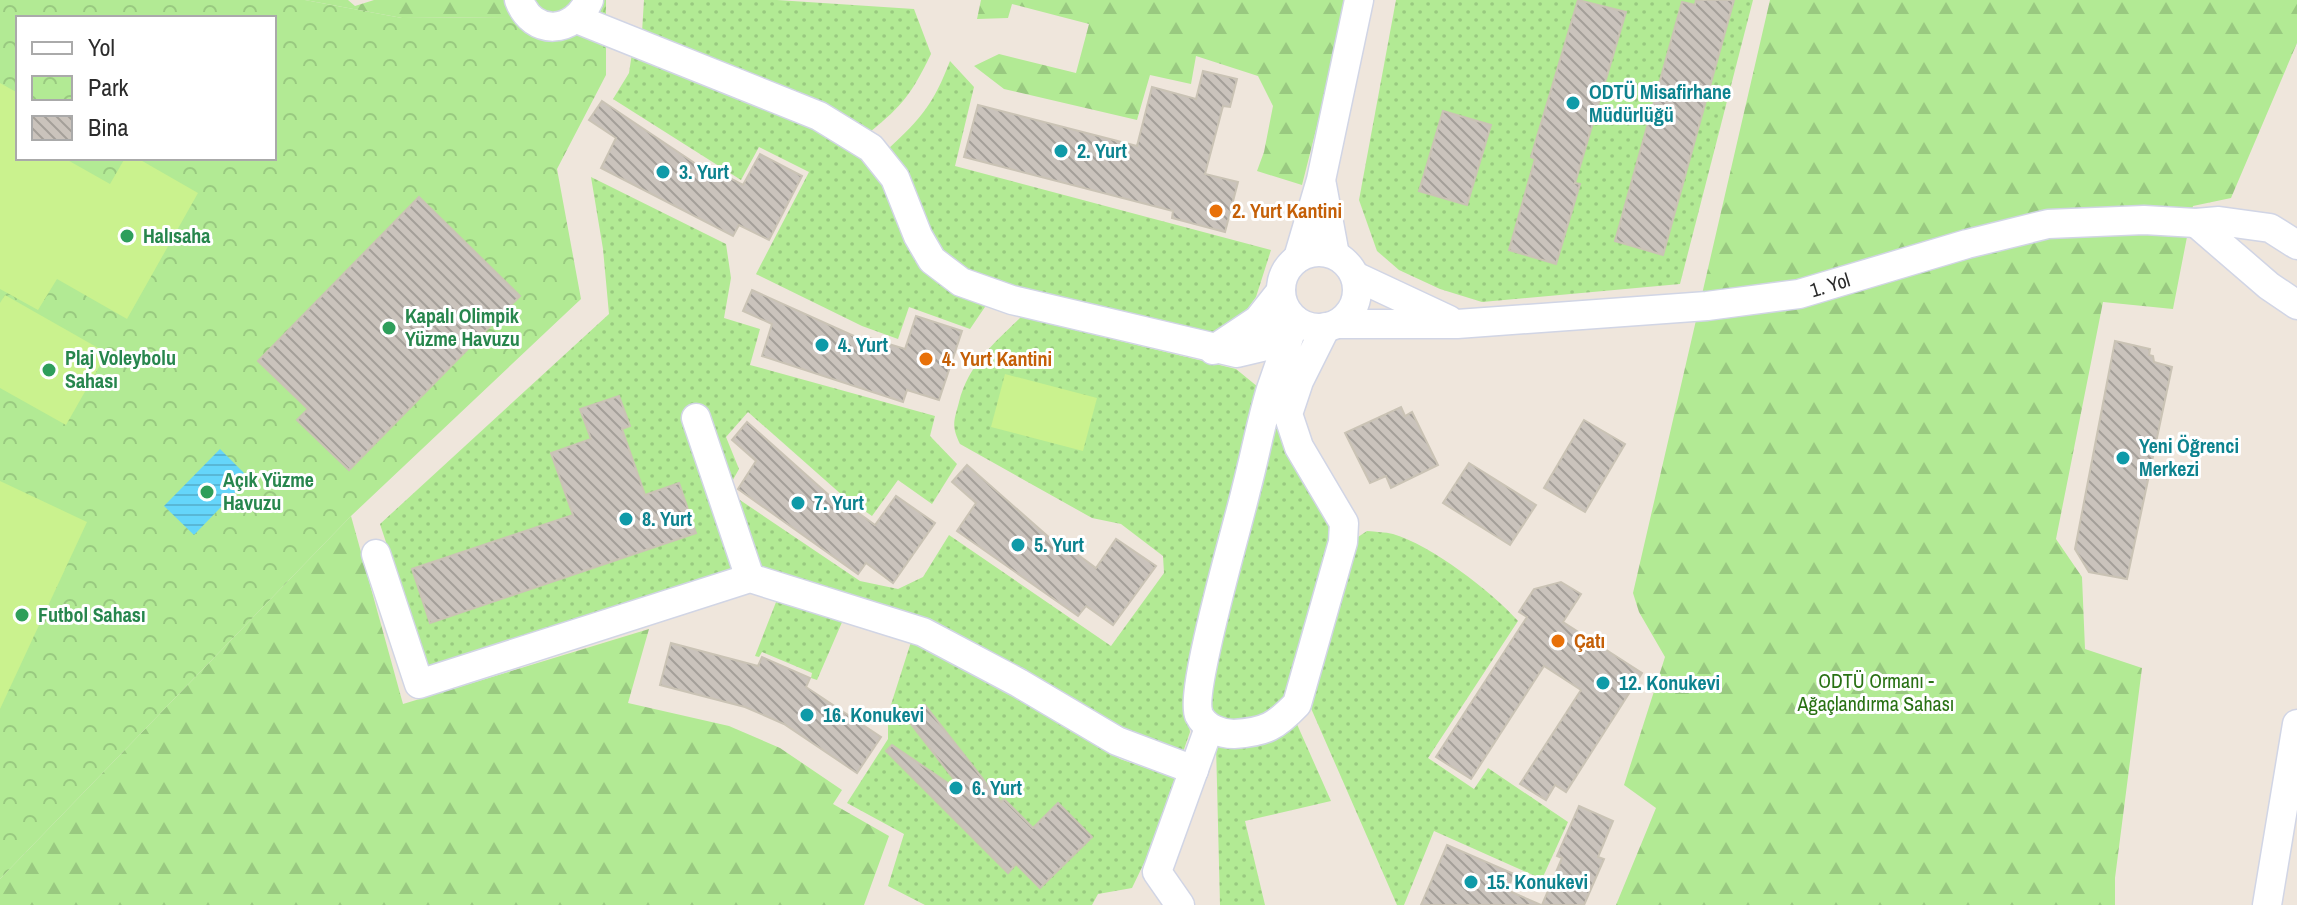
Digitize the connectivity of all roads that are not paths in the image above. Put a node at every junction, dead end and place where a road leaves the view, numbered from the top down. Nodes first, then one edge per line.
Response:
1 (519, 0) edge
2 (1359, 0) edge
3 (583, 9) edge
4 (1321, 180) junction
5 (2196, 223) junction
6 (2297, 245) edge
7 (1335, 255) junction
8 (1298, 258) junction
9 (1355, 276) junction
10 (2297, 305) edge
11 (1290, 309) junction
12 (1457, 324) junction
13 (1331, 325) junction
14 (696, 418) dead end
15 (376, 554) dead end
16 (750, 578) junction
17 (2297, 724) edge
18 (1209, 728) junction
19 (1194, 770) junction
20 (1180, 905) edge
21 (2267, 905) edge

1 - 3 street
2 - 4 street
3 - 11 street
4 - 7 street
4 - 8 street
5 - 6 street, 1. Yol
5 - 10 street
5 - 12 street, 1. Yol
7 - 8 street
7 - 9 street
8 - 11 street
9 - 12 street
9 - 13 street
11 - 13 street
11 - 18 street
12 - 13 street, 1. Yol
13 - 18 street
14 - 16 street
15 - 16 street
16 - 19 street
17 - 21 street
18 - 19 street
19 - 20 street

